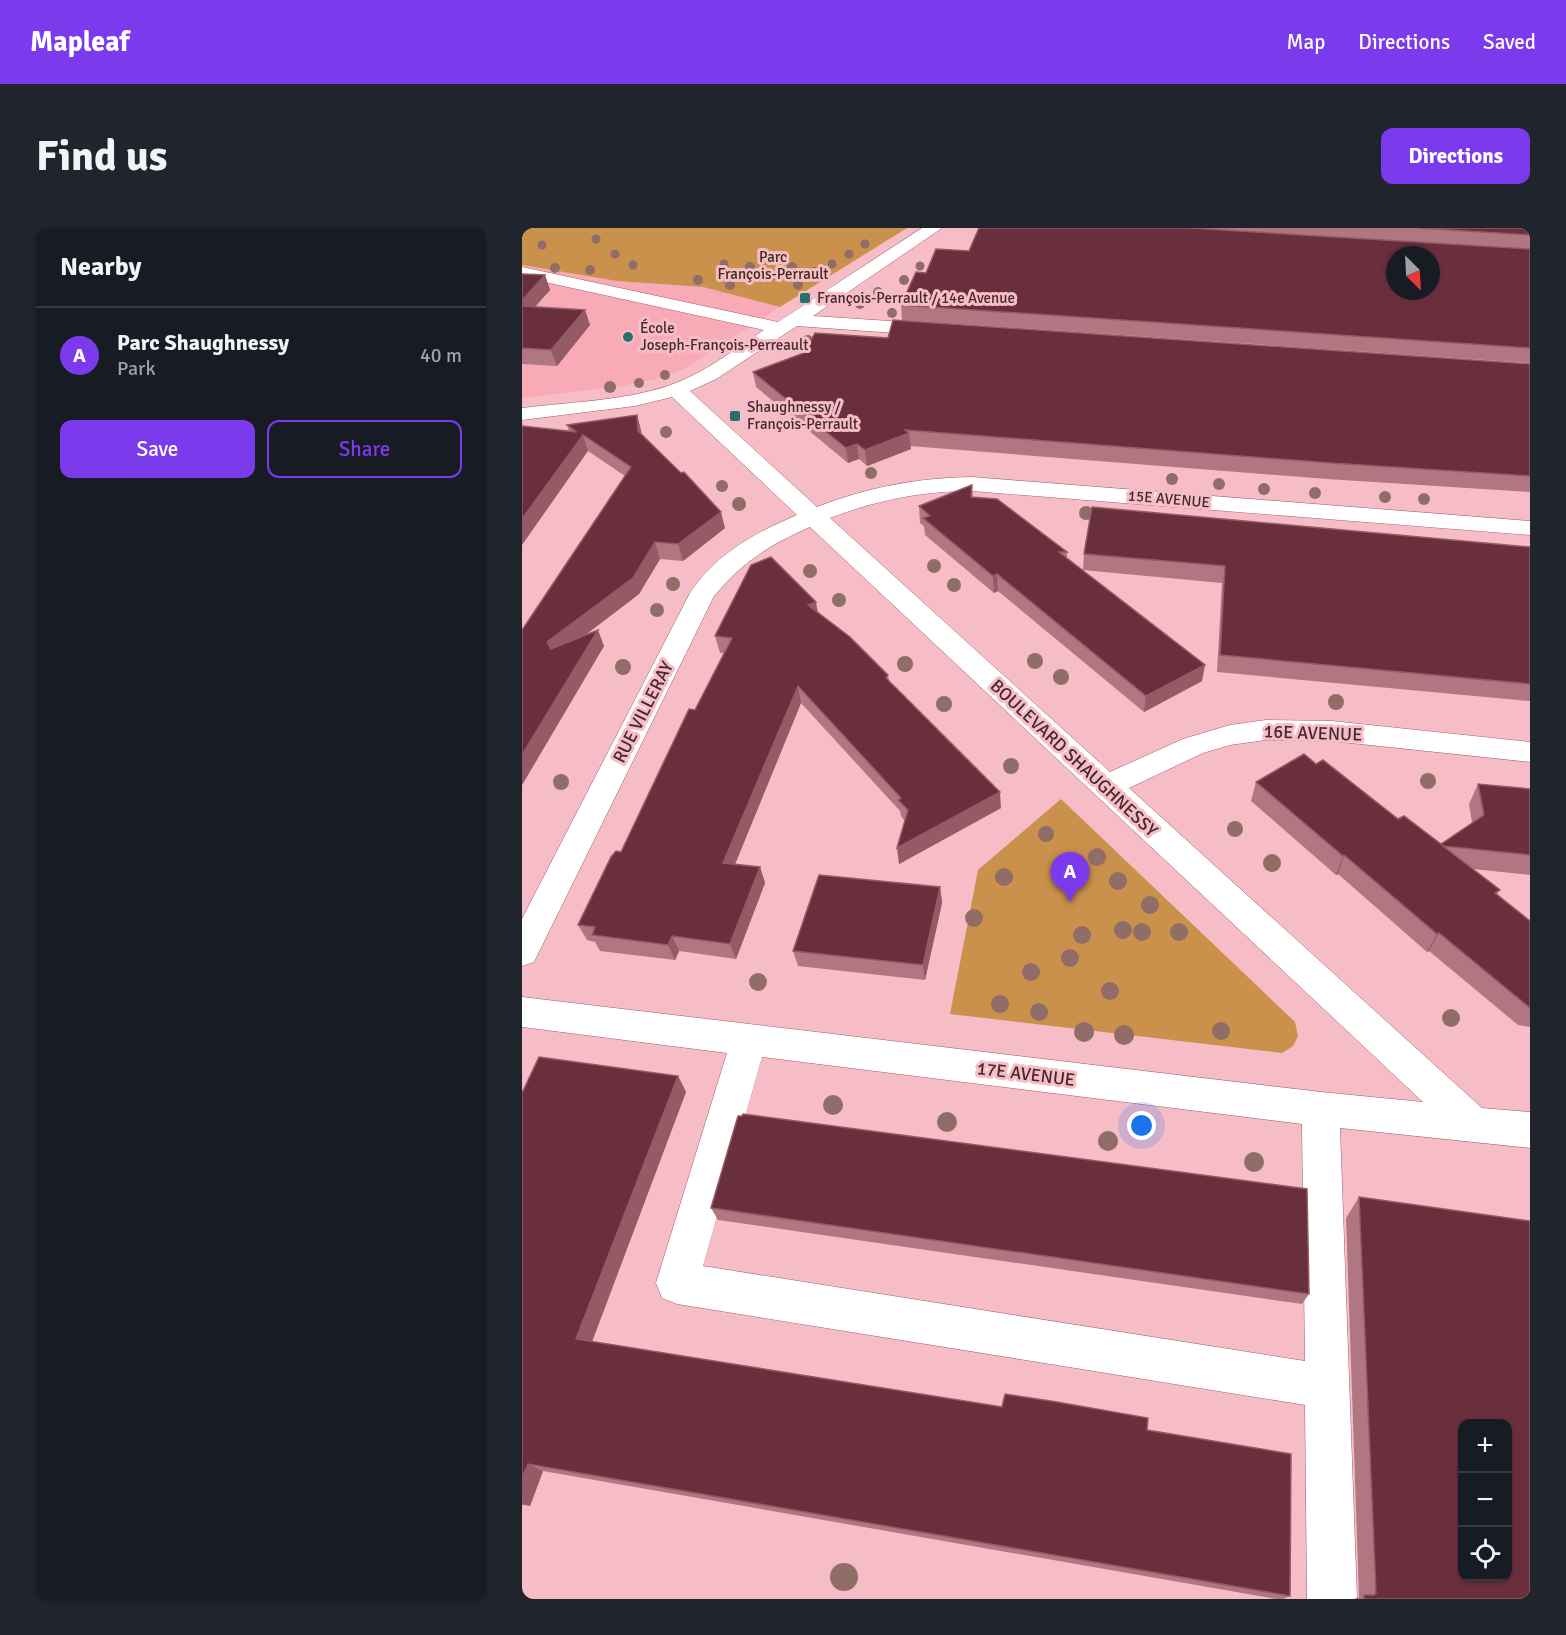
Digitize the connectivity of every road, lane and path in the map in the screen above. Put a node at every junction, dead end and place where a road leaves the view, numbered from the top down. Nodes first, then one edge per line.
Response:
1 (934, 228) edge
2 (522, 272) edge
3 (786, 324) junction
4 (957, 332) edge
5 (676, 390) junction
6 (522, 414) edge
7 (813, 516) junction
8 (1530, 528) edge
9 (1530, 752) edge
10 (1106, 787) junction
11 (522, 952) edge
12 (522, 1012) edge
13 (749, 1041) junction
14 (1321, 1108) junction
15 (1473, 1124) junction
16 (1530, 1130) edge
17 (1326, 1386) junction
18 (1332, 1599) edge

1 - 3 street
2 - 3 street
3 - 4 street
3 - 5 street
5 - 6 street
5 - 7 street, BOULEVARD SHAUGHNESSY
7 - 8 street, 15E AVENUE
7 - 10 street, BOULEVARD SHAUGHNESSY
7 - 11 street, RUE VILLERAY
9 - 10 street, 16E AVENUE
10 - 15 street, BOULEVARD SHAUGHNESSY
12 - 13 street, 17E AVENUE
13 - 14 street, 17E AVENUE
13 - 17 street
14 - 15 street, 17E AVENUE
14 - 17 street
15 - 16 street, 17E AVENUE
17 - 18 street

